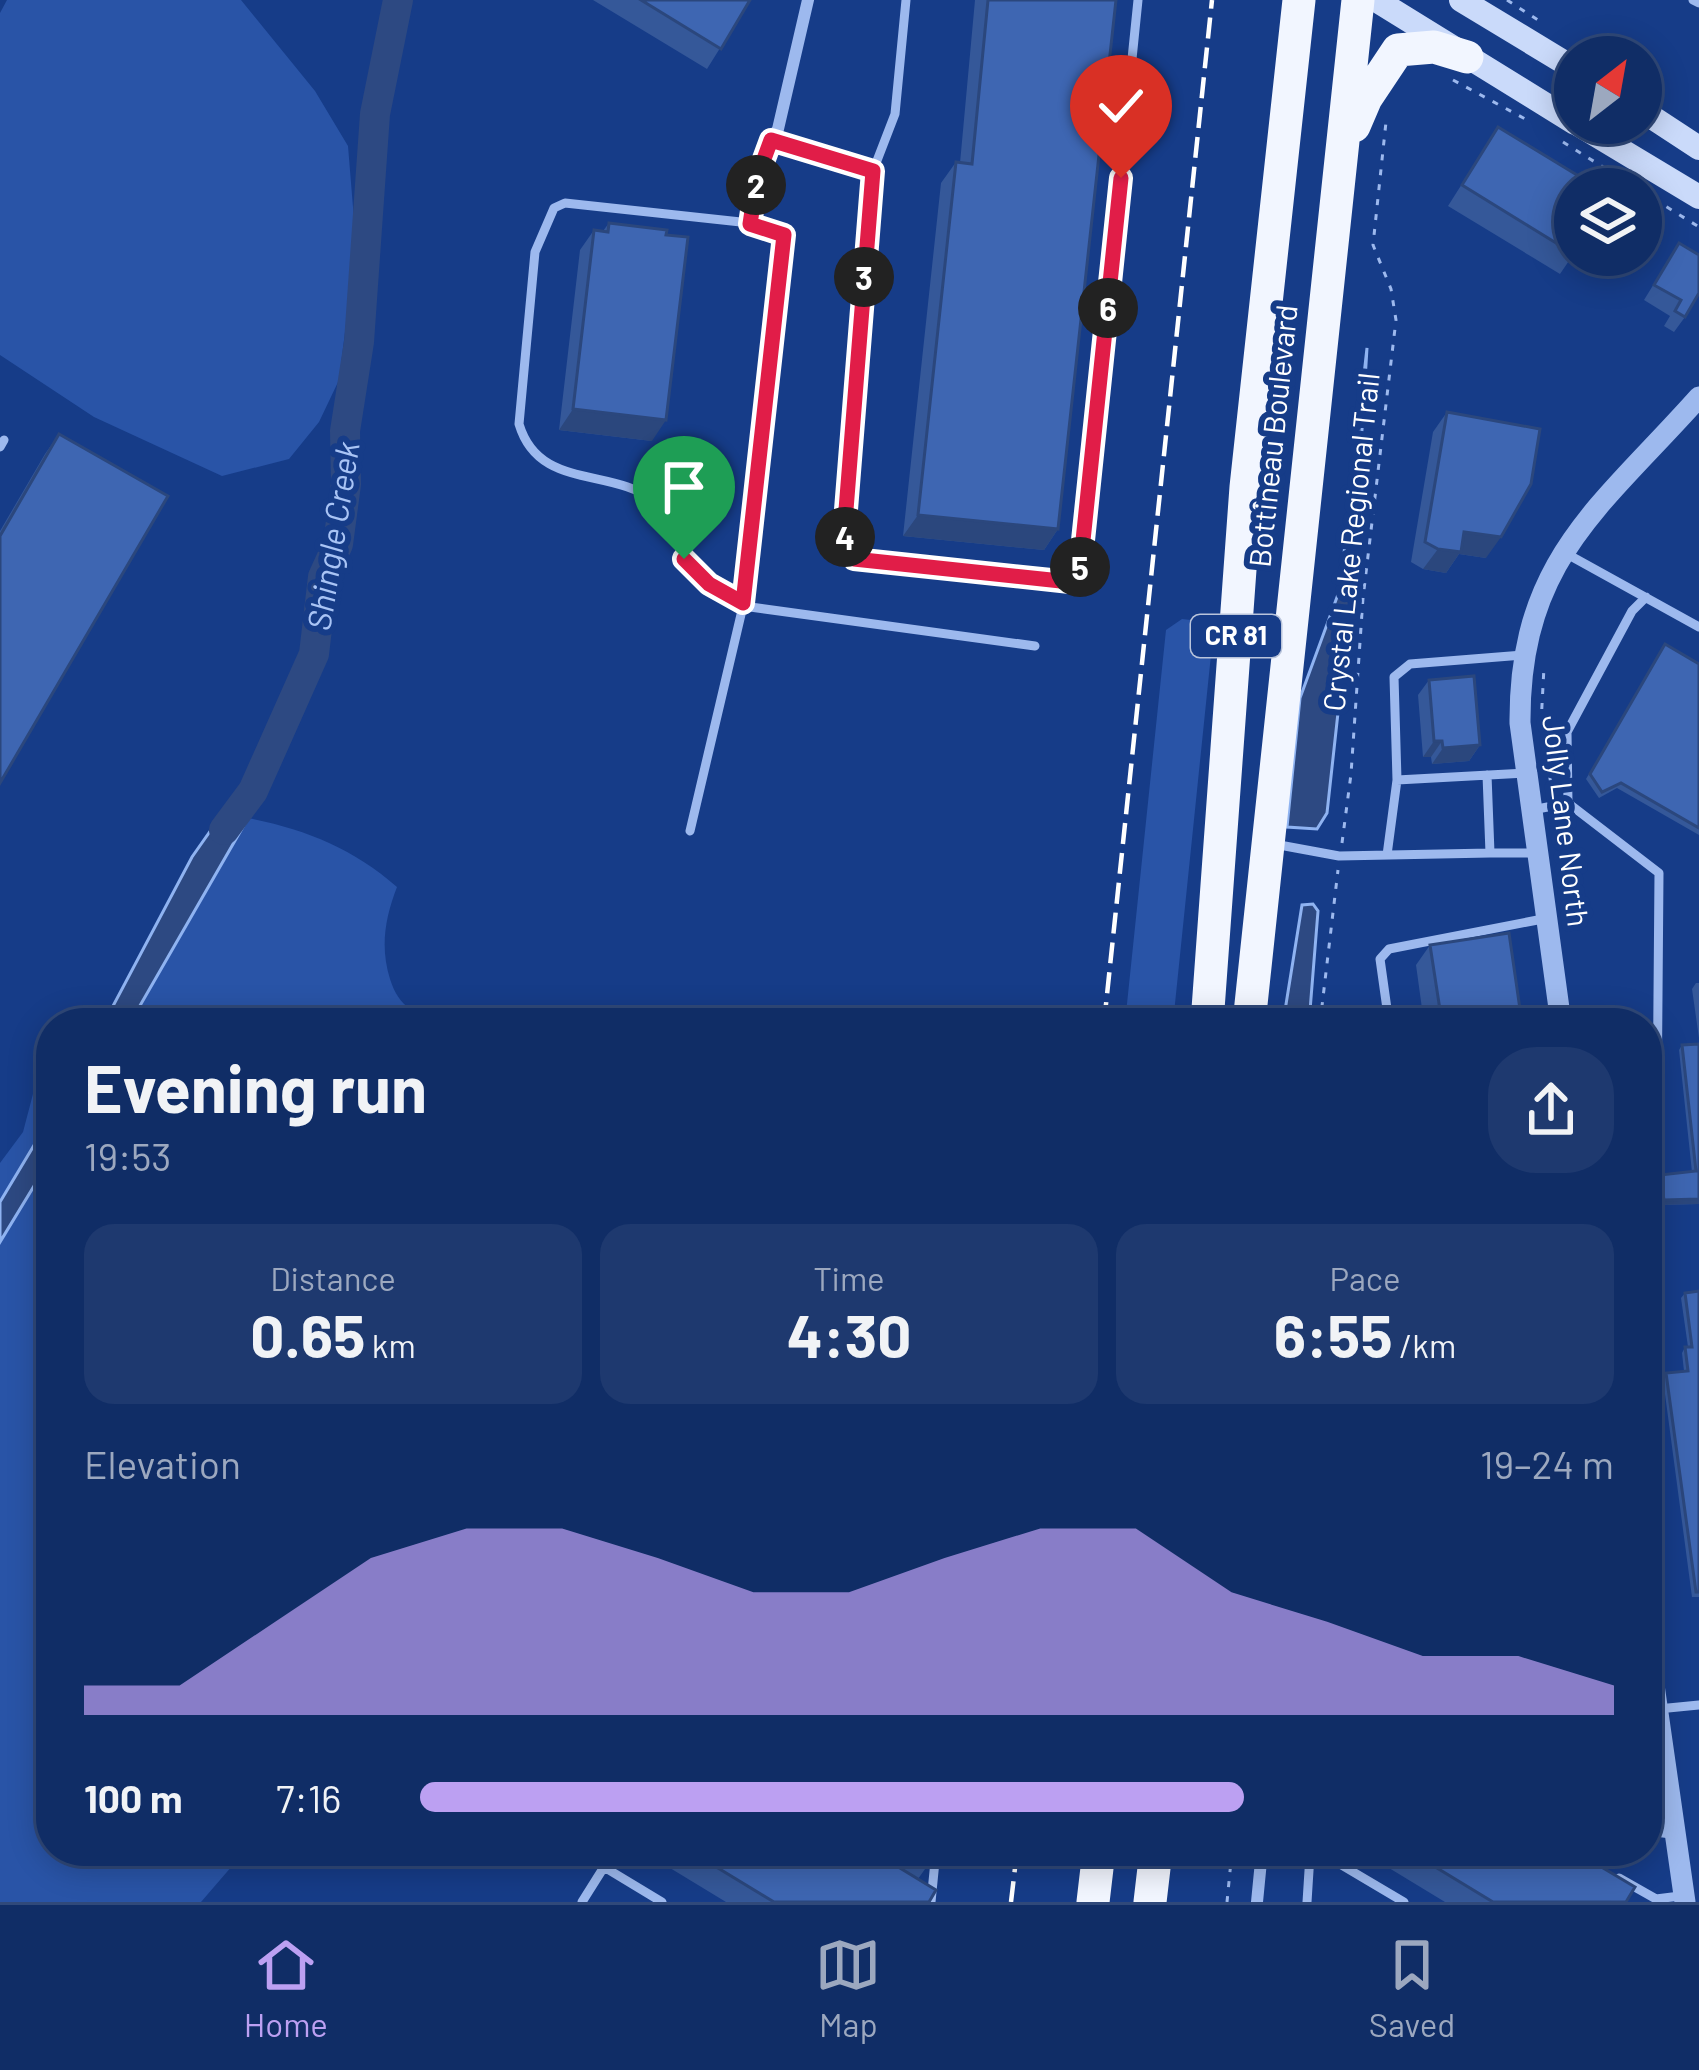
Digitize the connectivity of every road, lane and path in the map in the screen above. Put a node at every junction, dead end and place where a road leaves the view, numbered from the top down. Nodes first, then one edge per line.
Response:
1 (808, 0) edge
2 (906, 0) edge
3 (1138, 0) edge
4 (1358, 0) edge
5 (1376, 0) edge
6 (1461, 0) edge
7 (1295, 6) edge
8 (1554, 56) edge
9 (1453, 65) junction
10 (1388, 109) dead end
11 (1554, 120) edge
12 (1662, 124) edge
13 (1538, 126) dead end
14 (771, 140) junction
15 (1587, 144) edge
16 (1599, 144) edge
17 (1699, 148) edge
18 (1344, 150) junction
19 (1614, 168) edge
20 (873, 171) junction
21 (1699, 197) edge
22 (1662, 204) edge
23 (750, 224) junction
24 (1699, 227) edge
25 (1696, 406) edge
26 (1563, 551) junction
27 (1646, 597) junction
28 (743, 605) junction
29 (1699, 627) edge
30 (1035, 646) dead end
31 (1535, 660) junction
32 (1526, 772) junction
33 (1486, 775) junction
34 (1397, 780) junction
35 (1568, 803) junction
36 (1555, 804) junction
37 (1532, 810) junction
38 (691, 831) dead end
39 (1268, 843) junction
40 (1490, 853) junction
41 (1539, 853) junction
42 (1387, 855) junction
43 (1340, 856) junction
44 (1548, 918) junction
45 (1208, 1008) edge
46 (1251, 1008) edge
47 (1322, 1008) edge
48 (1387, 1008) edge
49 (1560, 1008) edge
50 (1658, 1008) edge
51 (1699, 1705) edge
52 (1662, 1709) edge
53 (1662, 1787) edge
54 (1662, 1833) edge
55 (1676, 1834) junction
56 (935, 1866) edge
57 (1097, 1866) edge
58 (1154, 1866) edge
59 (1231, 1866) edge
60 (1261, 1866) edge
61 (1309, 1866) edge
62 (1345, 1866) edge
63 (1607, 1870) edge
64 (914, 1891) edge
65 (1685, 1899) edge
66 (1656, 1901) edge
67 (581, 1902) edge
68 (662, 1902) edge
69 (931, 1902) edge
70 (1093, 1902) edge
71 (1150, 1902) edge
72 (1227, 1902) edge
73 (1257, 1902) edge
74 (1307, 1902) edge
75 (1404, 1902) edge

1 - 14 street
2 - 20 lane
3 - 20 lane
4 - 18 highway, Bottineau Boulevard / CR 81
5 - 9 main road
6 - 8 main road
7 - 45 highway, Bottineau Boulevard / CR 81
9 - 11 main road
9 - 13 path
9 - 18 highway
10 - 43 path, Crystal Lake Regional Trail
12 - 17 main road
14 - 20 lane
14 - 23 lane
15 - 19 path
16 - 21 main road
18 - 39 highway, Bottineau Boulevard / CR 81
22 - 24 path
23 - 28 lane
23 - 28 lane
25 - 26 street, Jolly Lane North
26 - 27 lane
26 - 31 street, Jolly Lane North
27 - 29 lane
27 - 35 lane
28 - 30 lane
28 - 38 lane
31 - 32 street, Jolly Lane North
31 - 34 lane
31 - 36 path
32 - 33 lane
32 - 37 street, Jolly Lane North
33 - 34 lane
33 - 40 lane
34 - 42 lane
35 - 36 lane
35 - 50 lane
36 - 37 lane
37 - 41 street, Jolly Lane North
39 - 43 lane
39 - 46 highway, Bottineau Boulevard / CR 81
40 - 41 lane
40 - 42 lane
41 - 44 street, Jolly Lane North
42 - 43 lane
43 - 47 path, Crystal Lake Regional Trail
44 - 48 lane
44 - 49 street, Jolly Lane North
51 - 52 lane
53 - 55 street
54 - 55 lane
55 - 65 street
56 - 69 lane
57 - 70 highway
58 - 71 highway
59 - 72 path
60 - 73 street
61 - 74 lane
62 - 75 lane
63 - 66 lane
64 - 69 lane
65 - 66 lane
67 - 68 lane

